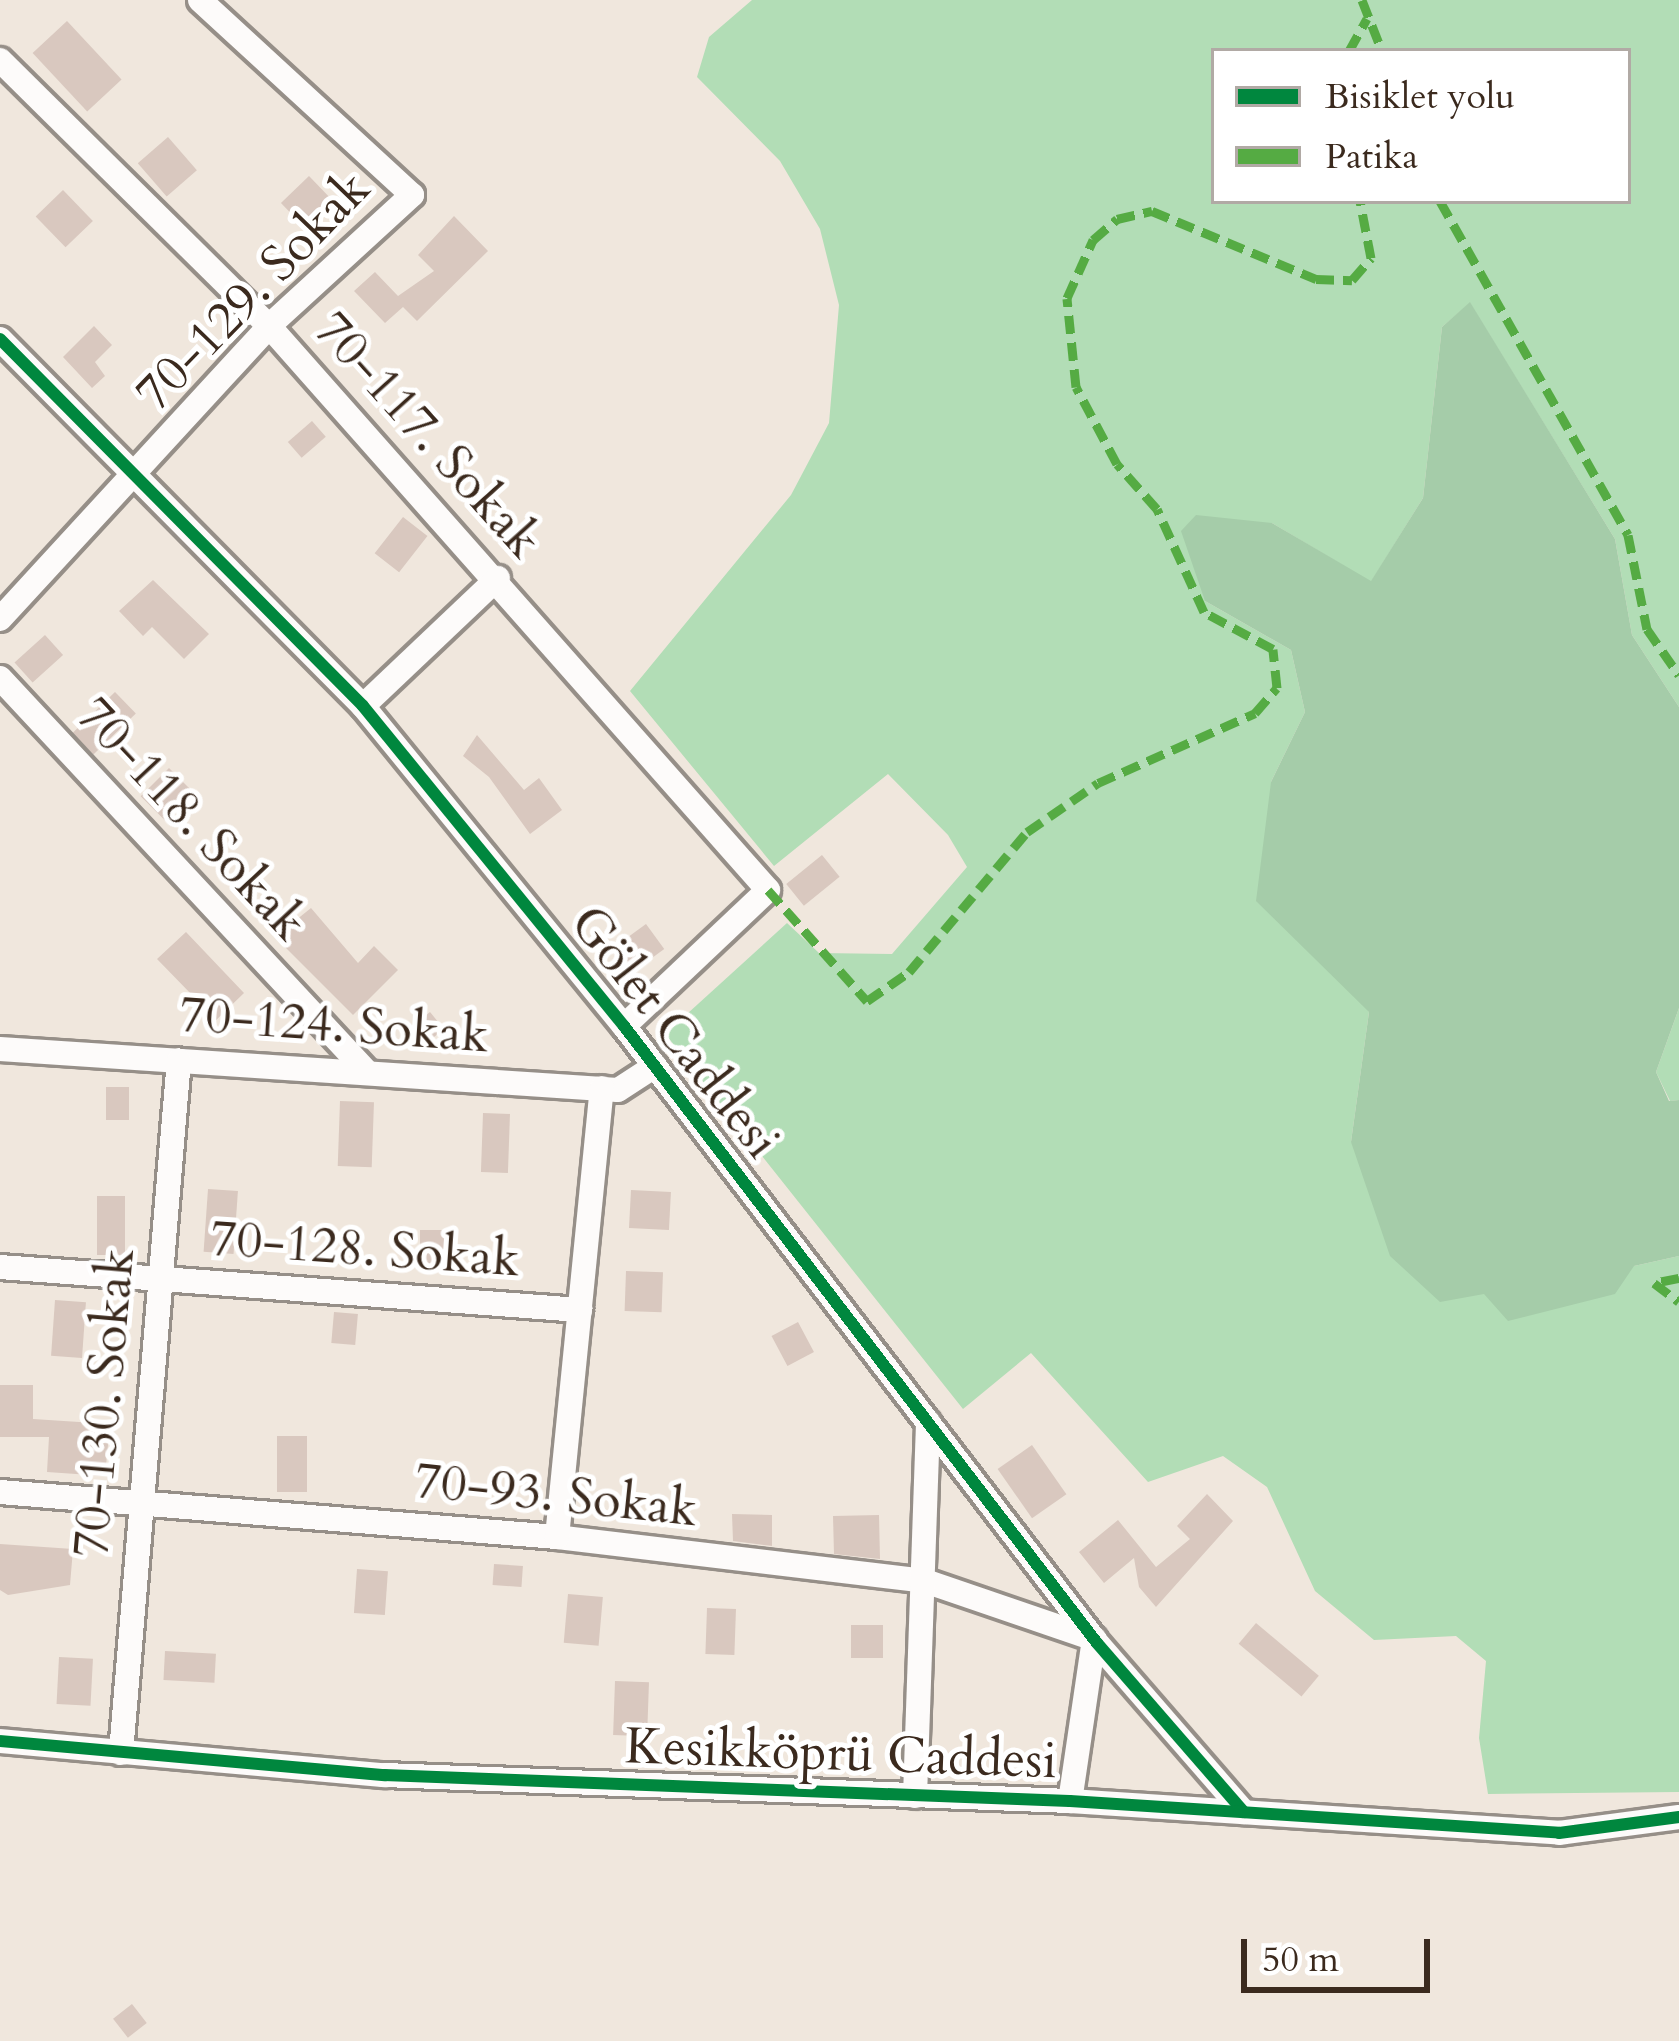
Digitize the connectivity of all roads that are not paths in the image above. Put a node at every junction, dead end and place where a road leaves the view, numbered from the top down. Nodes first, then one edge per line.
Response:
1 (200, 0) edge
2 (0, 60) edge
3 (269, 326) junction
4 (0, 339) edge
5 (136, 477) junction
6 (498, 578) junction
7 (0, 619) edge
8 (0, 679) edge
9 (363, 706) junction
10 (624, 1026) junction
11 (0, 1048) edge
12 (178, 1060) junction
13 (655, 1066) junction
14 (368, 1073) junction
15 (602, 1088) junction
16 (0, 1267) edge
17 (160, 1279) junction
18 (580, 1310) junction
19 (928, 1423) junction
20 (0, 1492) edge
21 (140, 1503) junction
22 (557, 1537) junction
23 (925, 1581) junction
24 (1094, 1639) junction
25 (0, 1741) edge
26 (121, 1753) junction
27 (915, 1796) junction
28 (1070, 1801) junction
29 (1244, 1812) junction
30 (1679, 1817) edge

1 - 3 street, 70-129. Sokak
2 - 3 street, 70-117. Sokak
3 - 5 street, 70-129. Sokak
3 - 6 street, 70-117. Sokak
4 - 5 street, Gölet Caddesi
5 - 7 street, 70-129. Sokak
5 - 9 street, Gölet Caddesi
6 - 9 street
6 - 10 street, 70-117. Sokak
8 - 14 street, 70-118. Sokak
9 - 10 street, Gölet Caddesi
10 - 13 street, Gölet Caddesi
11 - 12 street, 70-124. Sokak
12 - 14 street, 70-124. Sokak
12 - 17 street, 70-130. Sokak
13 - 15 street, 70-124. Sokak
13 - 19 street, Gölet Caddesi
14 - 15 street, 70-124. Sokak
15 - 18 street
16 - 17 street, 70-128. Sokak
17 - 18 street, 70-128. Sokak
17 - 21 street, 70-130. Sokak
18 - 22 street
19 - 23 street
19 - 24 street, Gölet Caddesi
20 - 21 street, 70-93. Sokak
21 - 22 street, 70-93. Sokak
21 - 26 street, 70-130. Sokak
22 - 23 street, 70-93. Sokak
23 - 24 street, 70-93. Sokak
23 - 27 street
24 - 28 street
24 - 29 street, Gölet Caddesi
25 - 26 street, Kesikköprü Caddesi
26 - 27 street, Kesikköprü Caddesi
27 - 28 street, Kesikköprü Caddesi
28 - 29 street, Kesikköprü Caddesi
29 - 30 street, Kesikköprü Caddesi

